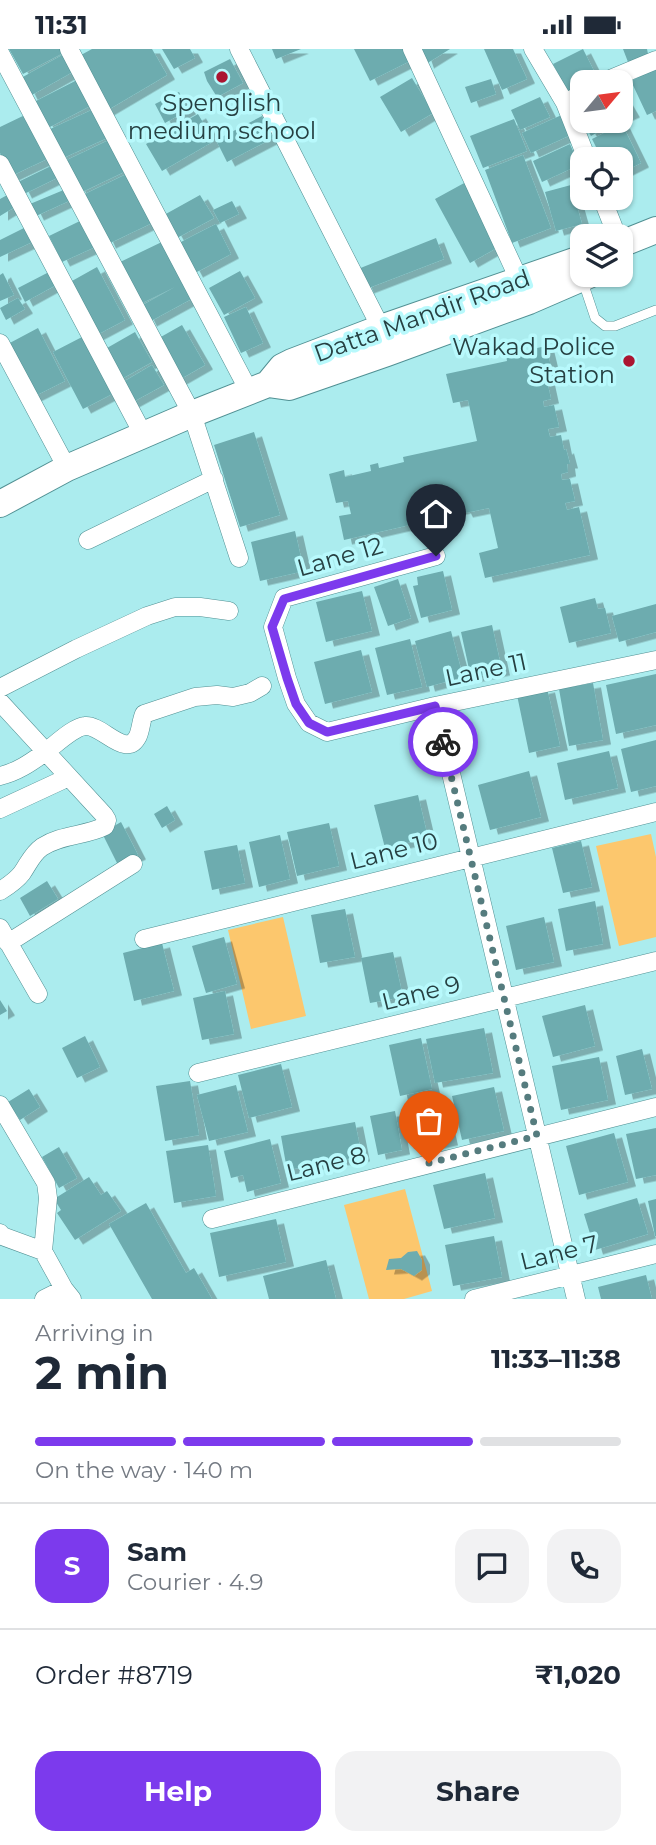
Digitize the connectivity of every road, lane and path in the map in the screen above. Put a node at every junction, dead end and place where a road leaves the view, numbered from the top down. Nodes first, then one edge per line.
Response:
1 (69, 49) edge
2 (239, 49) edge
3 (412, 49) edge
4 (533, 49) edge
5 (0, 53) edge
6 (656, 59) edge
7 (631, 70) edge
8 (570, 100) edge
9 (565, 103) junction
10 (582, 147) edge
11 (0, 164) edge
12 (656, 230) edge
13 (633, 239) edge
14 (656, 250) edge
15 (633, 259) edge
16 (570, 275) edge
17 (588, 287) edge
18 (524, 291) junction
19 (656, 310) edge
20 (384, 341) junction
21 (0, 344) edge
22 (258, 388) junction
23 (192, 414) junction
24 (144, 434) junction
25 (66, 468) junction
26 (214, 479) junction
27 (0, 504) edge
28 (88, 540) dead end
29 (436, 556) dead end
30 (239, 558) dead end
31 (229, 611) dead end
32 (656, 660) edge
33 (262, 686) dead end
34 (0, 688) edge
35 (0, 702) edge
36 (435, 706) junction
37 (327, 732) joint
38 (46, 752) junction
39 (0, 776) edge
40 (69, 777) junction
41 (0, 809) edge
42 (656, 812) edge
43 (471, 857) junction
44 (133, 864) dead end
45 (0, 891) edge
46 (4, 936) edge
47 (144, 939) dead end
48 (656, 961) edge
49 (38, 994) dead end
50 (504, 997) junction
51 (198, 1073) dead end
52 (0, 1105) edge
53 (656, 1107) edge
54 (537, 1136) junction
55 (212, 1219) dead end
56 (0, 1233) edge
57 (43, 1251) junction
58 (656, 1254) edge
59 (570, 1275) junction
60 (68, 1294) edge
61 (44, 1299) edge
62 (474, 1299) edge
63 (576, 1299) edge

1 - 22 street
2 - 20 street
3 - 18 street
4 - 9 street
5 - 23 street
6 - 7 street
8 - 9 street
9 - 10 street
11 - 24 street
12 - 13 main road
14 - 15 main road
16 - 18 main road, Datta Mandir Road
17 - 19 lane
18 - 20 main road, Datta Mandir Road
20 - 22 main road, Datta Mandir Road
21 - 25 street
22 - 23 main road, Datta Mandir Road
23 - 24 main road, Datta Mandir Road
23 - 26 street
24 - 25 main road, Datta Mandir Road
25 - 27 main road, Datta Mandir Road
26 - 28 street
26 - 30 street
29 - 37 street, Lane 12
31 - 34 street
32 - 36 street, Lane 11
33 - 38 street
35 - 38 street
36 - 37 street, Lane 11
36 - 43 street
38 - 39 street
38 - 40 street
40 - 41 street
40 - 45 street
42 - 43 street, Lane 10
43 - 47 street, Lane 10
43 - 50 street
44 - 46 street
46 - 49 street
48 - 50 street, Lane 9
50 - 51 street, Lane 9
50 - 54 street
52 - 57 street
53 - 54 street, Lane 8
54 - 55 street, Lane 8
54 - 59 street
56 - 57 street
57 - 60 street
58 - 59 street, Lane 7
59 - 62 street, Lane 7
59 - 63 street
60 - 61 street

